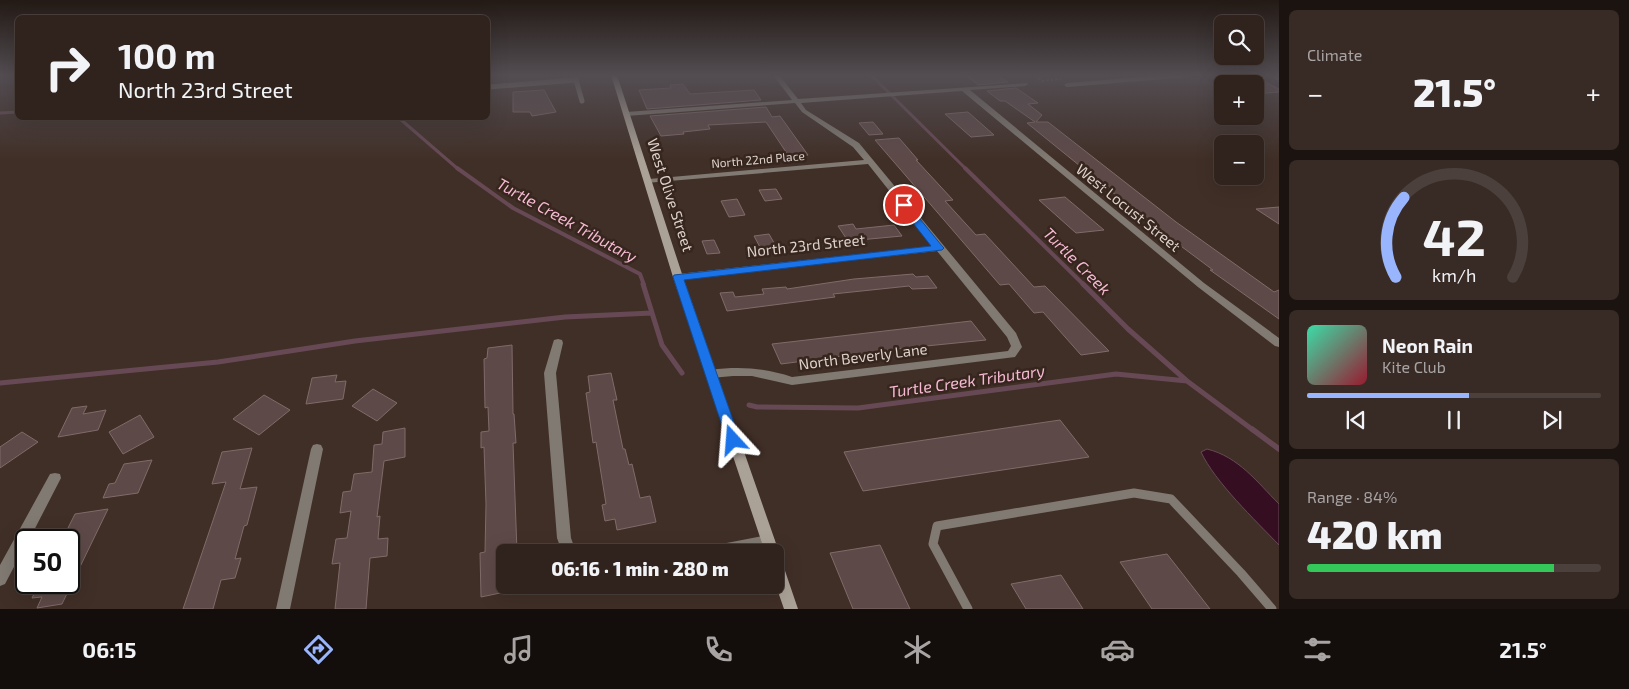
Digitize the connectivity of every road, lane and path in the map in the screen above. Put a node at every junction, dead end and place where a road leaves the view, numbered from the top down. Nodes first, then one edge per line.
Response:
1 (623, 103) edge
2 (777, 103) edge
3 (798, 103) edge
4 (982, 103) edge
5 (626, 114) junction
6 (869, 162) junction
7 (649, 181) junction
8 (938, 248) junction
9 (678, 277) junction
10 (558, 343) dead end
11 (1279, 343) edge
12 (711, 374) junction
13 (317, 449) dead end
14 (55, 478) dead end
15 (566, 544) edge
16 (769, 544) edge
17 (0, 579) edge
18 (784, 588) edge
19 (282, 609) edge
20 (791, 609) edge
21 (968, 609) edge
22 (1272, 609) edge

1 - 5 main road, West Olive Street
2 - 5 street
3 - 6 street
4 - 11 street, West Locust Street
5 - 7 main road, West Olive Street
6 - 7 street, North 22nd Place
6 - 8 street
7 - 9 main road, West Olive Street
8 - 9 street, North 23rd Street
8 - 12 street, North Beverly Lane
9 - 12 main road, West Olive Street
10 - 15 street
12 - 16 main road, West Olive Street
13 - 19 street
14 - 17 street
18 - 20 main road
21 - 22 lane

